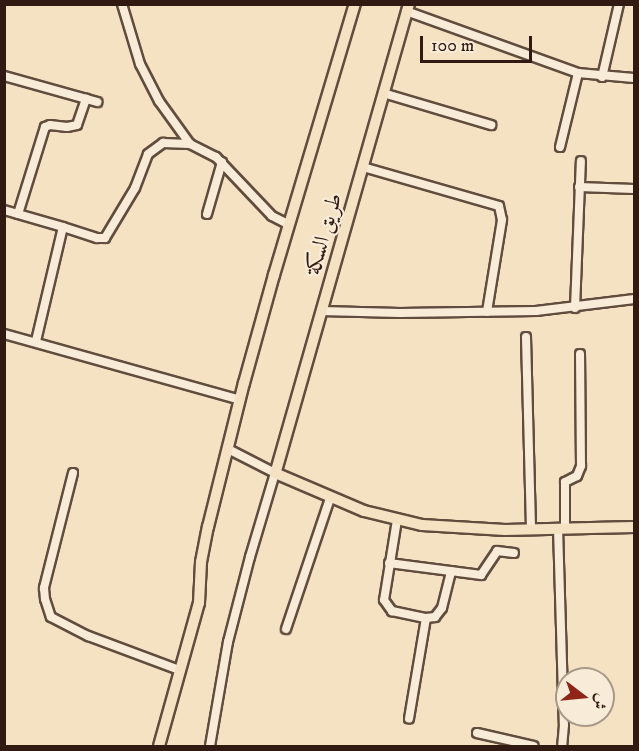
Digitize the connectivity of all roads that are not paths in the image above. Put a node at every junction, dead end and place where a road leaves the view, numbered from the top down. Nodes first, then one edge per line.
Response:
1 (122, 4) edge
2 (355, 4) edge
3 (619, 4) edge
4 (407, 8) edge
5 (578, 73) junction
6 (4, 76) edge
7 (602, 77) junction
8 (634, 78) edge
9 (383, 93) junction
10 (86, 99) junction
11 (97, 102) dead end
12 (491, 125) dead end
13 (190, 144) junction
14 (560, 147) dead end
15 (580, 161) dead end
16 (222, 162) junction
17 (363, 167) junction
18 (579, 187) junction
19 (634, 189) edge
20 (4, 210) edge
21 (18, 214) junction
22 (207, 214) dead end
23 (288, 224) junction
24 (63, 227) junction
25 (634, 299) edge
26 (575, 308) junction
27 (321, 311) junction
28 (487, 312) junction
29 (4, 334) edge
30 (526, 337) dead end
31 (36, 341) junction
32 (580, 354) dead end
33 (240, 400) junction
34 (228, 449) junction
35 (74, 473) dead end
36 (275, 473) junction
37 (330, 498) junction
38 (397, 520) junction
39 (634, 527) edge
40 (562, 528) junction
41 (531, 529) junction
42 (514, 553) dead end
43 (389, 563) junction
44 (451, 571) junction
45 (426, 618) junction
46 (286, 628) dead end
47 (179, 670) junction
48 (409, 719) dead end
49 (477, 733) dead end
50 (159, 747) edge
51 (210, 747) edge
52 (534, 747) edge
53 (562, 747) edge

1 - 13 street
2 - 23 main road
3 - 7 street
4 - 5 street
4 - 9 main road, طريق السكة
5 - 7 street
5 - 14 street
6 - 10 street
7 - 8 street
9 - 12 street
9 - 17 main road, طريق السكة
10 - 11 street
10 - 21 street
13 - 16 street
13 - 24 street
15 - 18 street
16 - 22 street
16 - 23 street
17 - 27 main road, طريق السكة
17 - 28 street
18 - 19 street
18 - 26 street
20 - 21 street
21 - 24 street
23 - 33 main road
24 - 31 street
25 - 26 street
26 - 28 street
27 - 28 street
27 - 36 main road, طريق السكة
29 - 31 street
30 - 41 street
31 - 33 street
32 - 40 street
33 - 34 main road
34 - 36 street
34 - 47 main road
35 - 47 street
36 - 37 main road
36 - 51 street
37 - 38 main road
37 - 46 street
38 - 41 main road
38 - 43 street
39 - 40 main road
40 - 41 main road
40 - 53 street
42 - 44 street
43 - 44 street
43 - 45 street
44 - 45 street
45 - 48 street
47 - 50 main road
49 - 52 street

